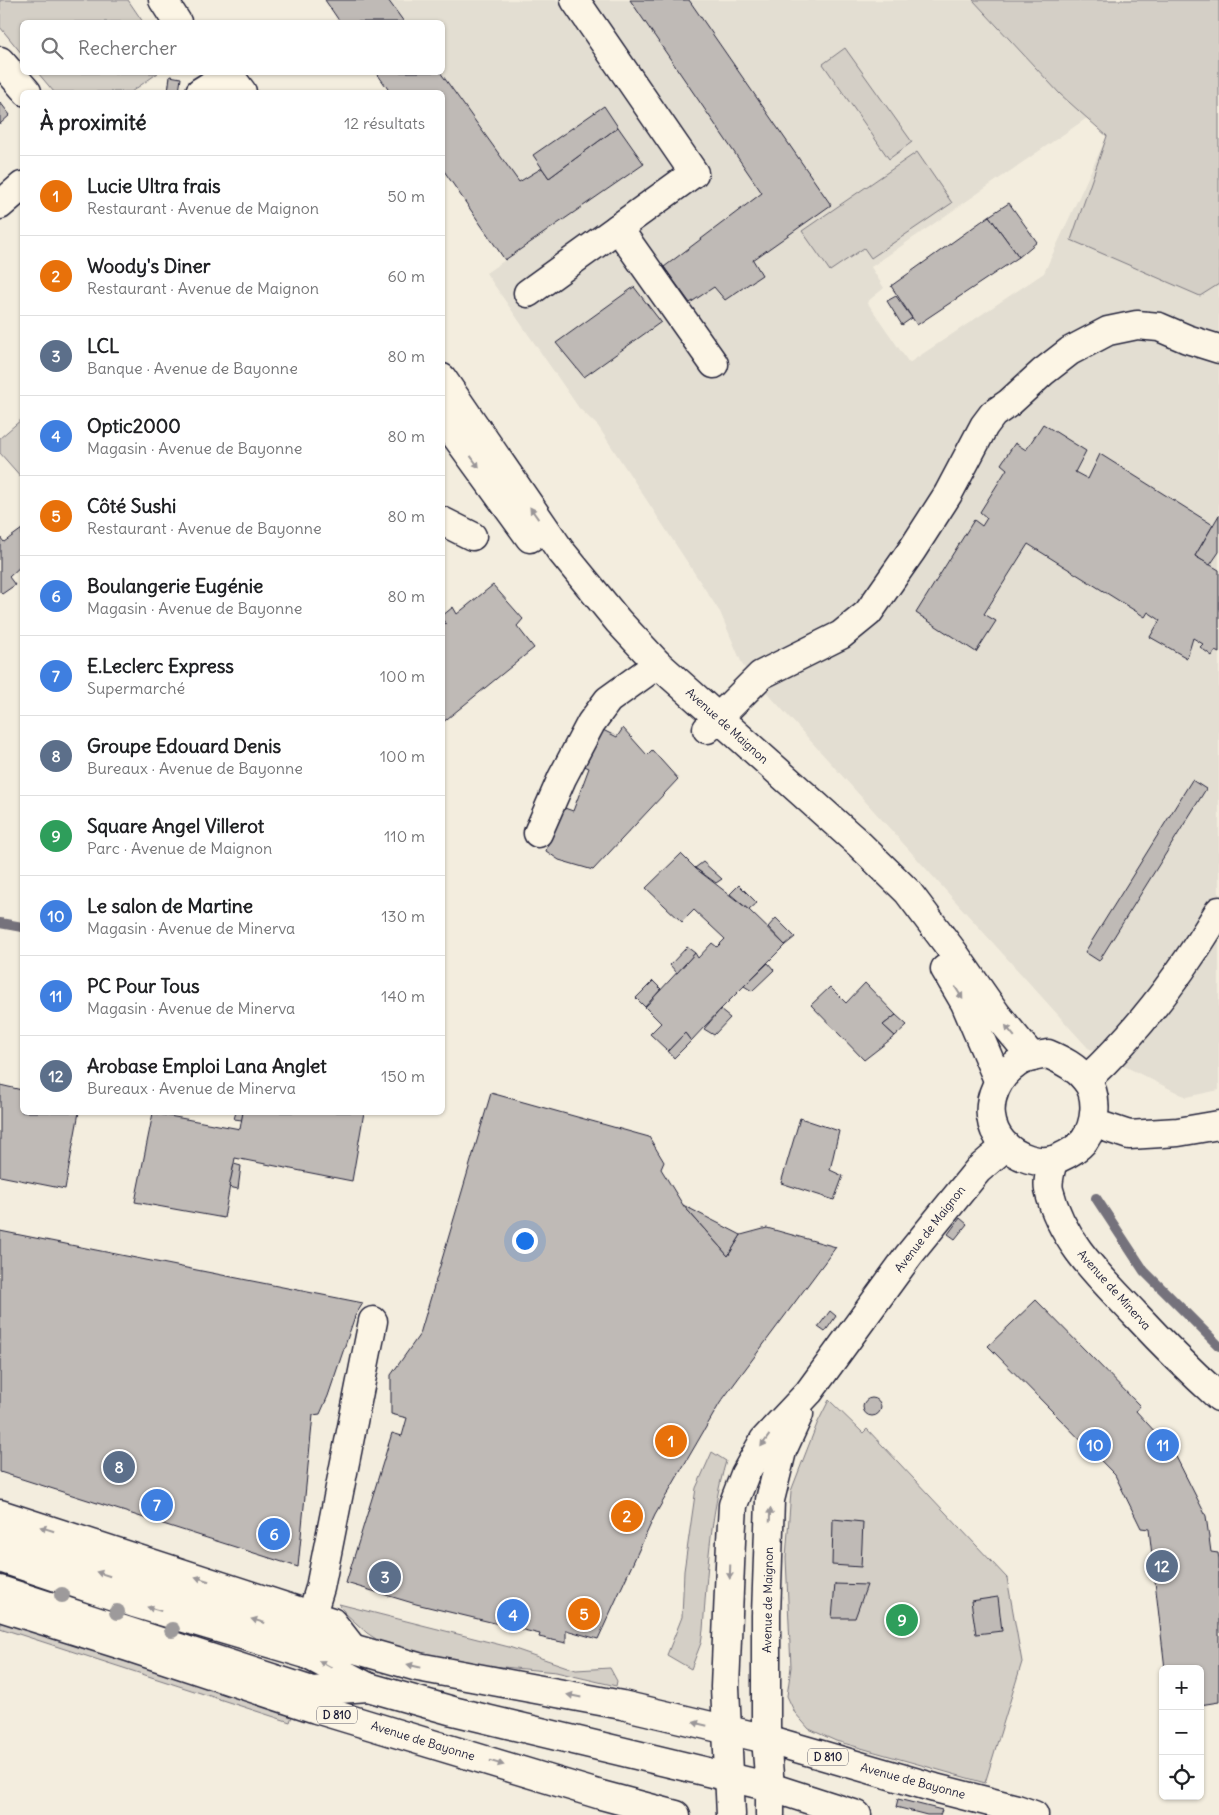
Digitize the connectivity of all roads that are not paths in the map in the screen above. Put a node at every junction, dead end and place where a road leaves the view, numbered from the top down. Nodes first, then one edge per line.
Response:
1 (163, 0) edge
2 (181, 0) edge
3 (575, 0) edge
4 (175, 20) edge
5 (193, 20) edge
6 (0, 61) edge
7 (215, 82) edge
8 (24, 90) edge
9 (237, 90) edge
10 (20, 188) edge
11 (0, 205) edge
12 (618, 228) junction
13 (528, 293) dead end
14 (1219, 349) edge
15 (714, 364) dead end
16 (445, 382) edge
17 (445, 421) edge
18 (445, 523) edge
19 (472, 536) dead end
20 (652, 669) junction
21 (713, 724) junction
22 (538, 834) dead end
23 (1219, 911) edge
24 (1032, 1057) junction
25 (998, 1080) junction
26 (1086, 1080) junction
27 (1093, 1123) junction
28 (1219, 1126) edge
29 (1006, 1146) junction
30 (1053, 1160) junction
31 (373, 1320) dead end
32 (809, 1392) junction
33 (1219, 1397) edge
34 (0, 1514) edge
35 (0, 1540) edge
36 (0, 1558) edge
37 (0, 1590) edge
38 (0, 1607) edge
39 (312, 1614) junction
40 (353, 1649) junction
41 (368, 1687) junction
42 (728, 1730) junction
43 (766, 1739) junction
44 (730, 1779) junction
45 (770, 1787) junction
46 (676, 1815) edge
47 (731, 1815) edge
48 (770, 1815) edge
49 (857, 1815) edge
50 (1034, 1815) edge

1 - 4 street
2 - 5 street
3 - 12 street
6 - 8 street
7 - 9 street
10 - 11 street
12 - 13 street
12 - 15 street
14 - 21 street
20 -> 16 street, Avenue de Maignon
17 -> 20 street, Avenue de Maignon
18 - 19 street
20 - 21 street, Avenue de Maignon
20 - 22 street
24 -> 21 street, Avenue de Maignon
21 -> 25 street, Avenue de Maignon
23 - 26 street
24 - 25 street
24 - 26 street
25 - 29 street
26 - 27 street
27 - 28 street
27 - 30 street
29 - 30 street
29 - 32 street, Avenue de Maignon
30 - 33 street, Avenue de Minerva
31 - 39 street
32 -> 42 street, Avenue de Maignon
43 -> 32 street, Avenue de Maignon
39 -> 34 street
40 -> 35 street, Avenue de Bayonne / D 810
41 -> 36 street
37 - 41 street
38 -> 46 street, Avenue de Bayonne / D 810
39 - 40 street
42 -> 40 street, Avenue de Bayonne / D 810
41 - 44 street
42 - 43 street, Avenue de Bayonne / D 810
42 - 44 street, Avenue de Maignon
43 - 45 street, Avenue de Maignon
43 - 50 street, Avenue de Bayonne / D 810
44 - 45 street
44 - 47 street, Avenue de Maignon
45 - 48 street, Avenue de Maignon
45 - 49 street

